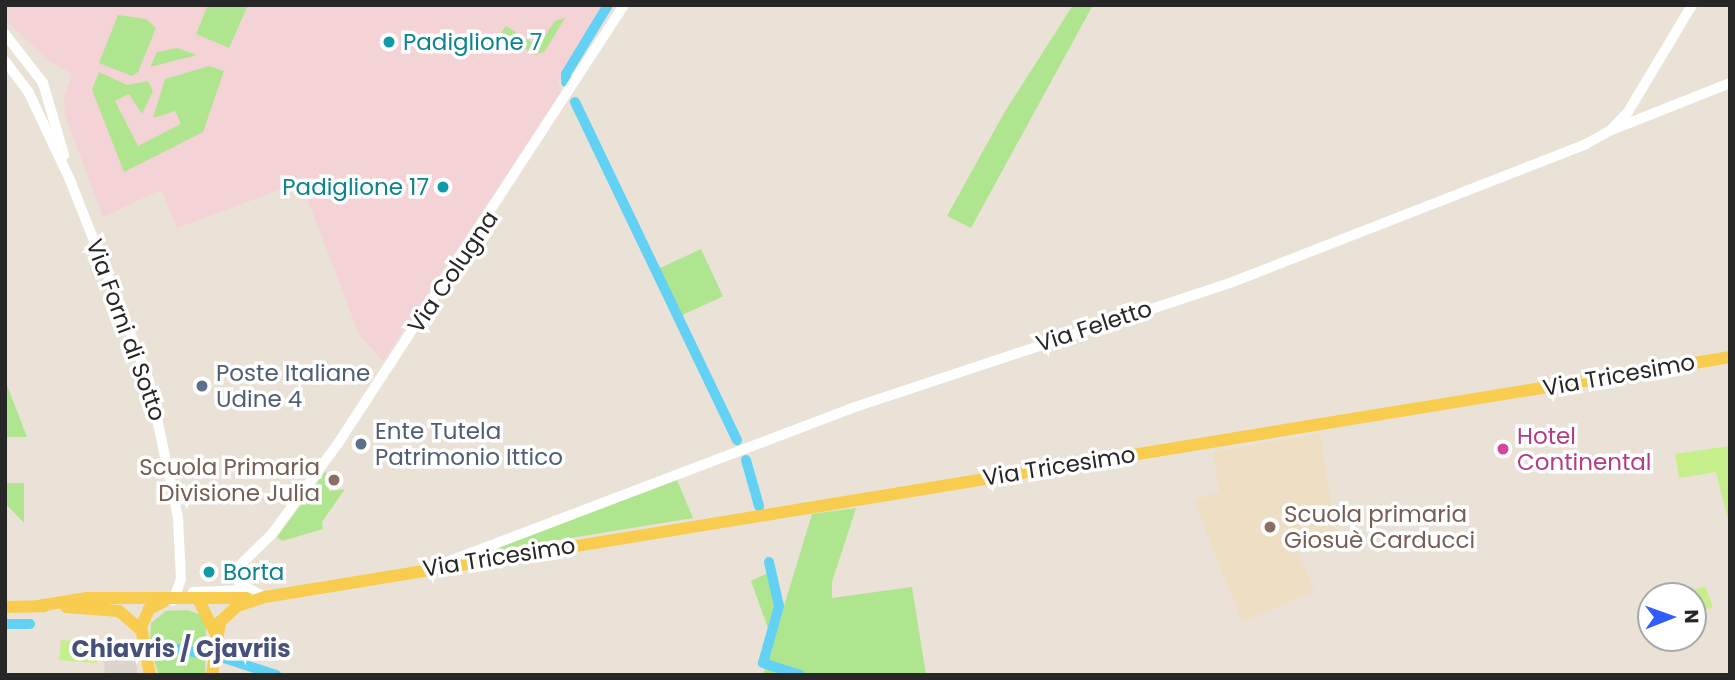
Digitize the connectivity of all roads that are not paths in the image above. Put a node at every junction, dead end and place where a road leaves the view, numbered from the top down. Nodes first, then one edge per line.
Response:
1 (625, 5) edge
2 (1692, 5) edge
3 (5, 34) edge
4 (5, 61) edge
5 (43, 83) junction
6 (1730, 83) edge
7 (28, 91) junction
8 (1639, 96) junction
9 (1653, 114) junction
10 (1611, 130) junction
11 (70, 180) junction
12 (1729, 357) edge
13 (181, 567) junction
14 (433, 567) junction
15 (248, 590) junction
16 (196, 596) junction
17 (265, 597) junction
18 (168, 601) junction
19 (87, 603) junction
20 (5, 607) edge
21 (141, 630) junction
22 (216, 636) junction
23 (216, 672) edge
24 (150, 675) edge

1 - 15 street, Via Colugna
2 - 8 street, Via Feletto
3 - 5 street
4 - 7 street, Via Forni di Sotto
5 - 7 street
5 - 11 street, Via Forni di Sotto
6 - 9 street
7 - 11 street, Via Forni di Sotto
8 - 9 street
8 - 10 street, Via Feletto
9 - 10 street
10 - 14 street, Via Feletto
11 - 13 street, Via Forni di Sotto
12 - 14 main road, Via Tricesimo
13 - 16 street, Via Forni di Sotto
13 - 18 street, Via Forni di Sotto
14 - 17 main road, Via Tricesimo
15 - 16 street
15 - 17 street
16 - 17 main road
16 - 18 main road
16 - 22 main road
17 - 22 main road
18 - 19 main road
18 - 21 main road
19 - 20 main road
19 - 21 main road
21 - 24 main road
22 - 23 main road

